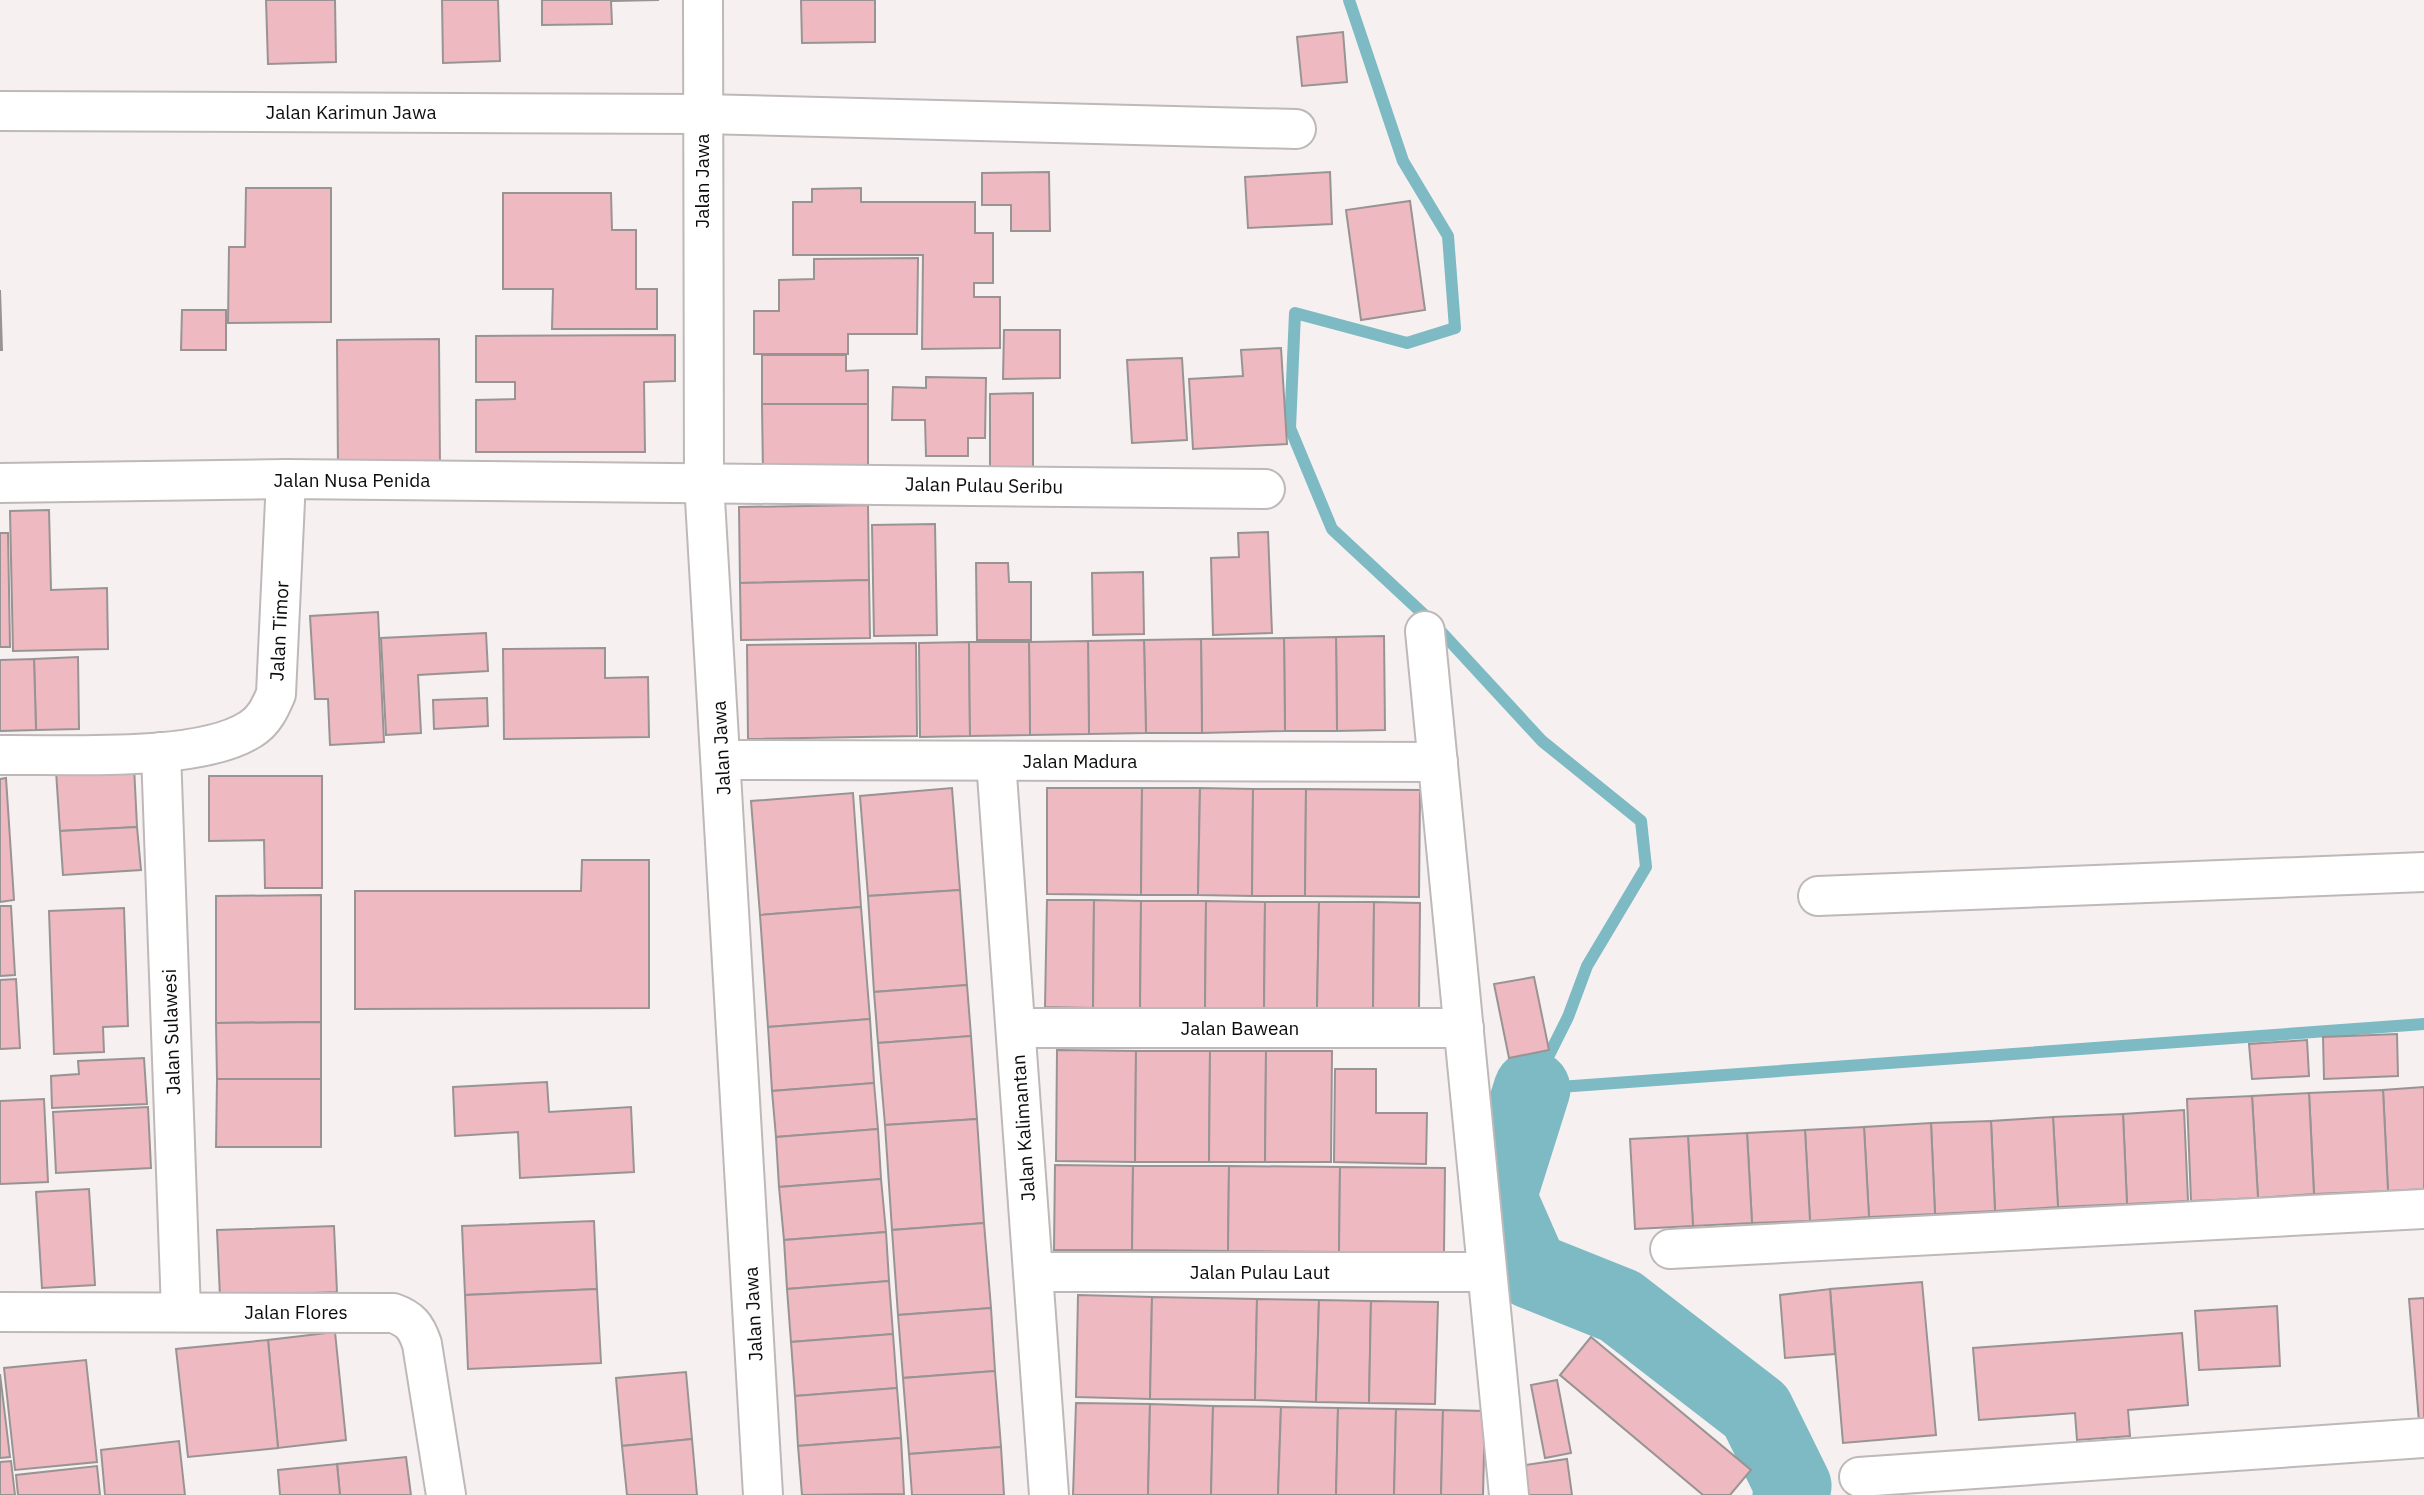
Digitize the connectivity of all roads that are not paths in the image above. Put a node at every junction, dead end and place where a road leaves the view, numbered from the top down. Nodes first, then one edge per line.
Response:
1 (702, 0) edge
2 (0, 111) edge
3 (702, 114) junction
4 (1296, 129) dead end
5 (286, 479) junction
6 (0, 482) edge
7 (704, 482) junction
8 (1265, 489) dead end
9 (1425, 631) dead end
10 (161, 752) junction
11 (0, 755) edge
12 (722, 760) junction
13 (996, 761) junction
14 (1438, 762) junction
15 (2424, 872) edge
16 (1818, 896) dead end
17 (1016, 1028) junction
18 (1464, 1028) junction
19 (2424, 1209) edge
20 (1670, 1249) dead end
21 (1033, 1272) junction
22 (1487, 1272) junction
23 (181, 1311) junction
24 (0, 1312) edge
25 (2424, 1438) edge
26 (1859, 1477) dead end
27 (446, 1495) edge
28 (763, 1495) edge
29 (1049, 1495) edge
30 (1509, 1495) edge

1 - 3 street, Jalan Jawa
2 - 3 street, Jalan Karimun Jawa
3 - 4 street, Jalan Karimun Jawa
3 - 7 street, Jalan Jawa
5 - 6 street, Jalan Nusa Penida
5 - 7 street, Jalan Nusa Penida
5 - 10 street, Jalan Timor
7 - 8 street, Jalan Pulau Seribu
7 - 12 street, Jalan Jawa
9 - 14 street
10 - 11 street, Jalan Timor
10 - 23 street, Jalan Sulawesi
12 - 13 street, Jalan Madura
12 - 28 street, Jalan Jawa
13 - 14 street, Jalan Madura
13 - 17 street, Jalan Kalimantan
14 - 18 street
15 - 16 street
17 - 18 street, Jalan Bawean
17 - 21 street, Jalan Kalimantan
18 - 22 street
19 - 20 street
21 - 22 street, Jalan Pulau Laut
21 - 29 street, Jalan Kalimantan
22 - 30 street
23 - 24 street, Jalan Flores
23 - 27 street, Jalan Flores
25 - 26 street

